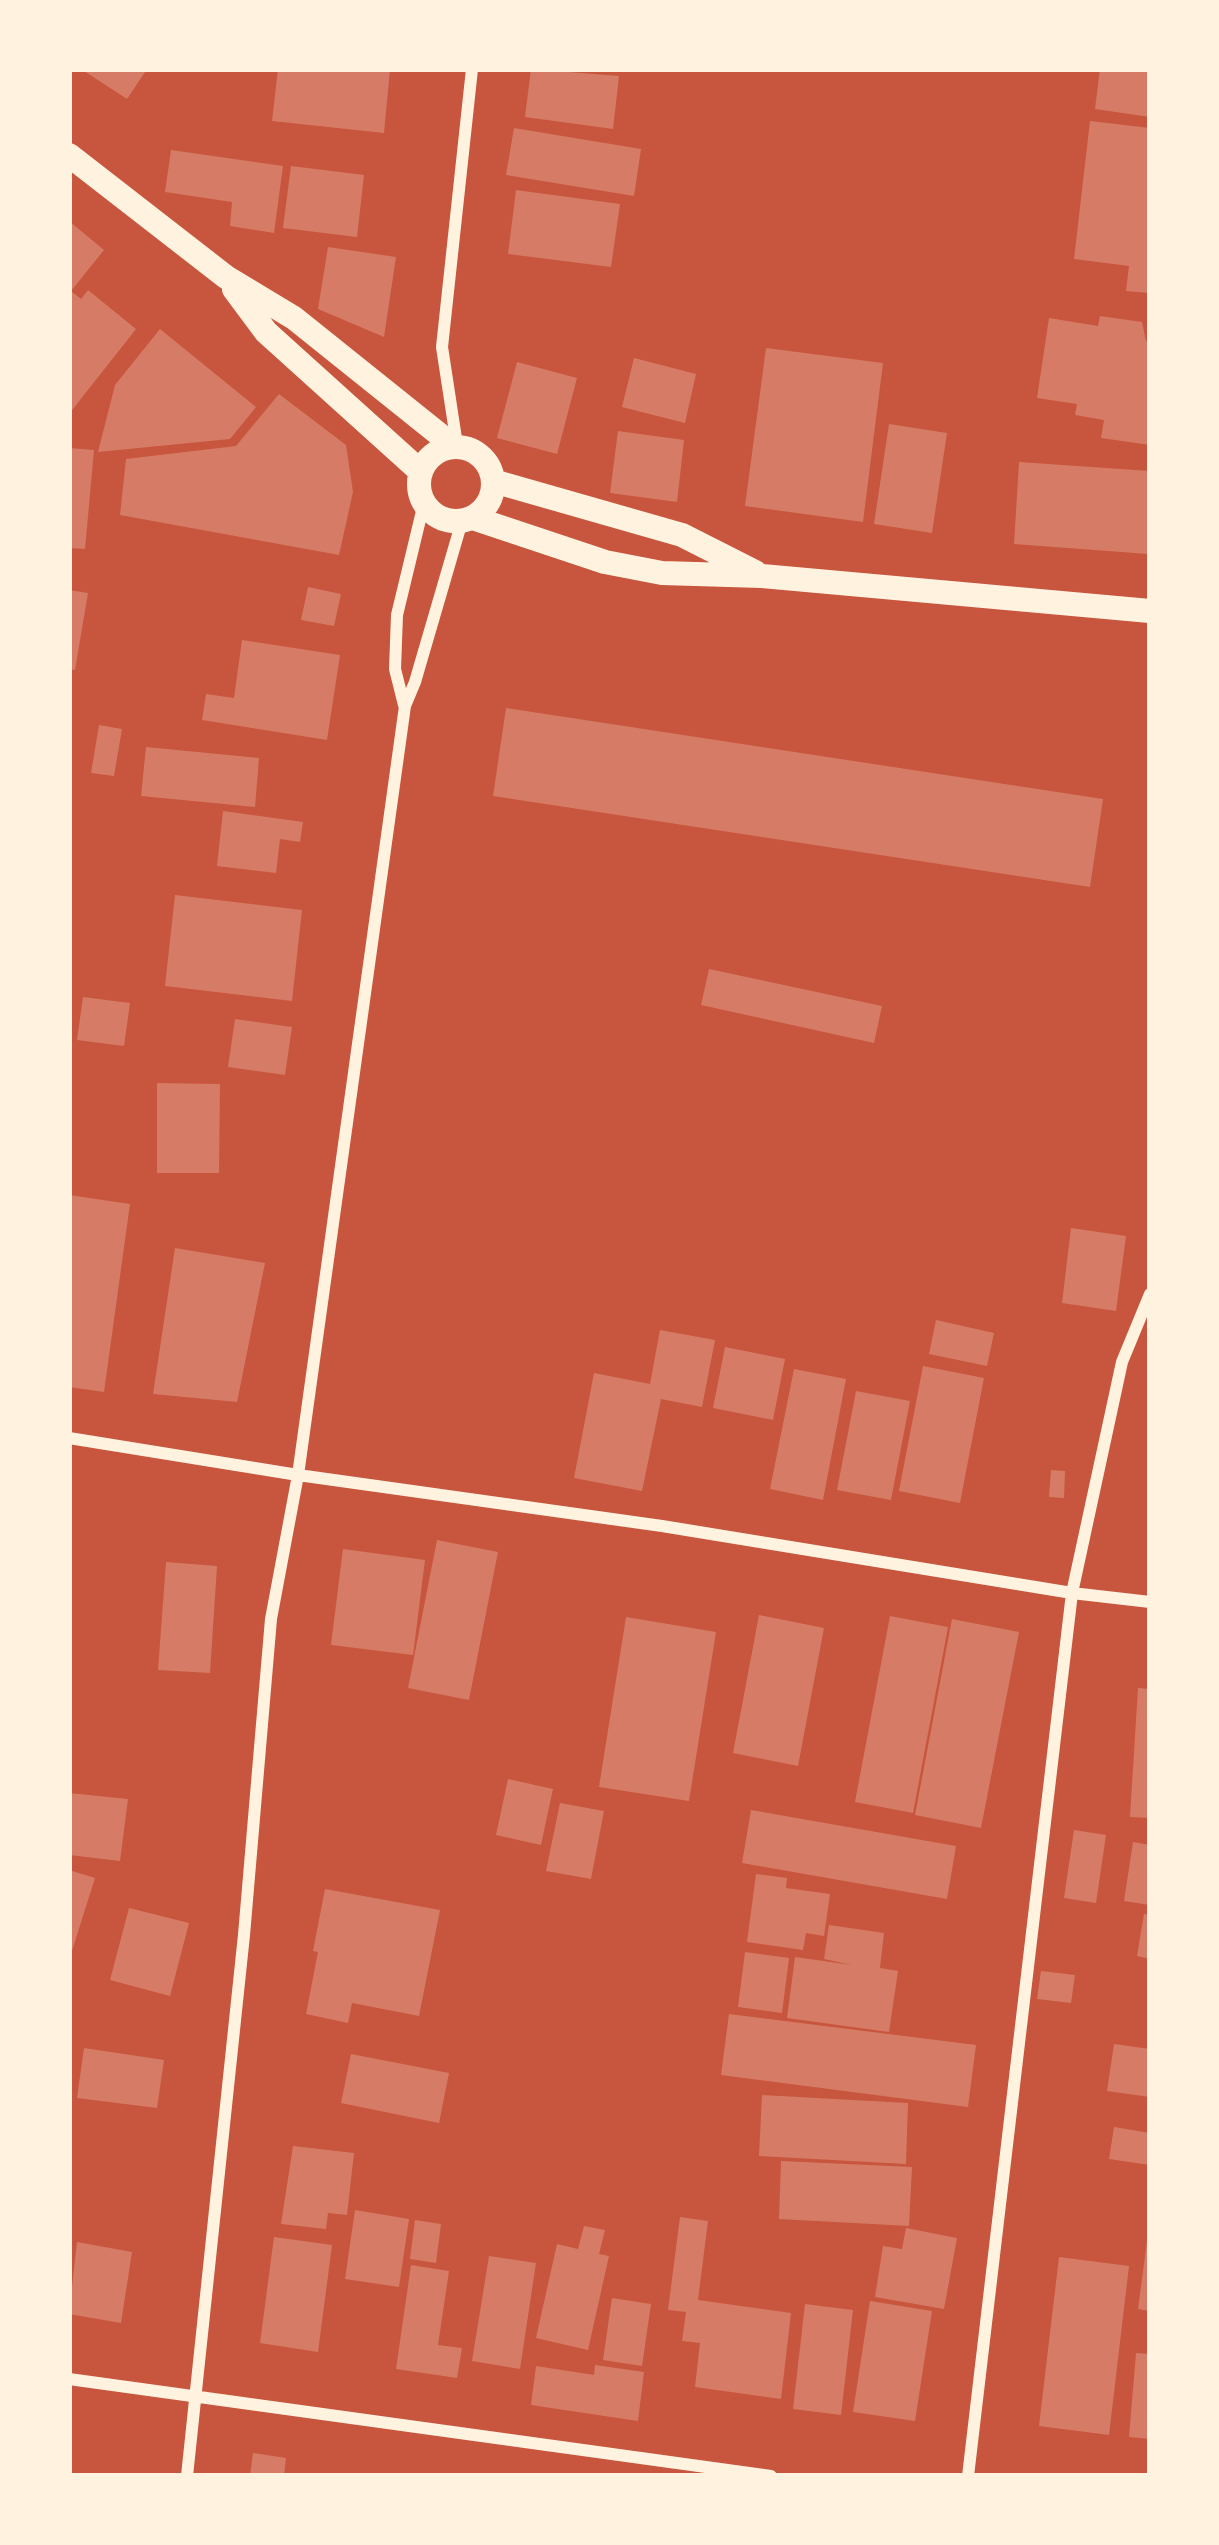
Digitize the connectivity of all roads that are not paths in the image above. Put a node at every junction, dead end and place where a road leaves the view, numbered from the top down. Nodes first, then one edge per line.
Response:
1 (472, 69) edge
2 (69, 155) edge
3 (226, 277) junction
4 (456, 447) junction
5 (420, 471) junction
6 (493, 482) junction
7 (424, 503) junction
8 (468, 519) junction
9 (762, 576) junction
10 (1150, 611) edge
11 (405, 706) junction
12 (1150, 1294) edge
13 (69, 1438) edge
14 (298, 1475) junction
15 (1072, 1593) junction
16 (1150, 1602) edge
17 (69, 2379) edge
18 (192, 2398) junction
19 (187, 2476) edge
20 (772, 2476) edge
21 (968, 2476) edge

1 - 4 street
2 - 3 main road
3 - 4 main road
3 - 5 main road
4 - 5 main road
4 - 6 main road
5 - 7 main road
6 - 8 main road
6 - 9 main road
7 - 8 main road
7 - 11 street
8 - 9 main road
8 - 11 street
9 - 10 main road
11 - 14 street
12 - 15 street
13 - 14 street
14 - 15 street
14 - 18 street
15 - 16 street
15 - 21 street
17 - 18 street
18 - 19 street
18 - 20 street

